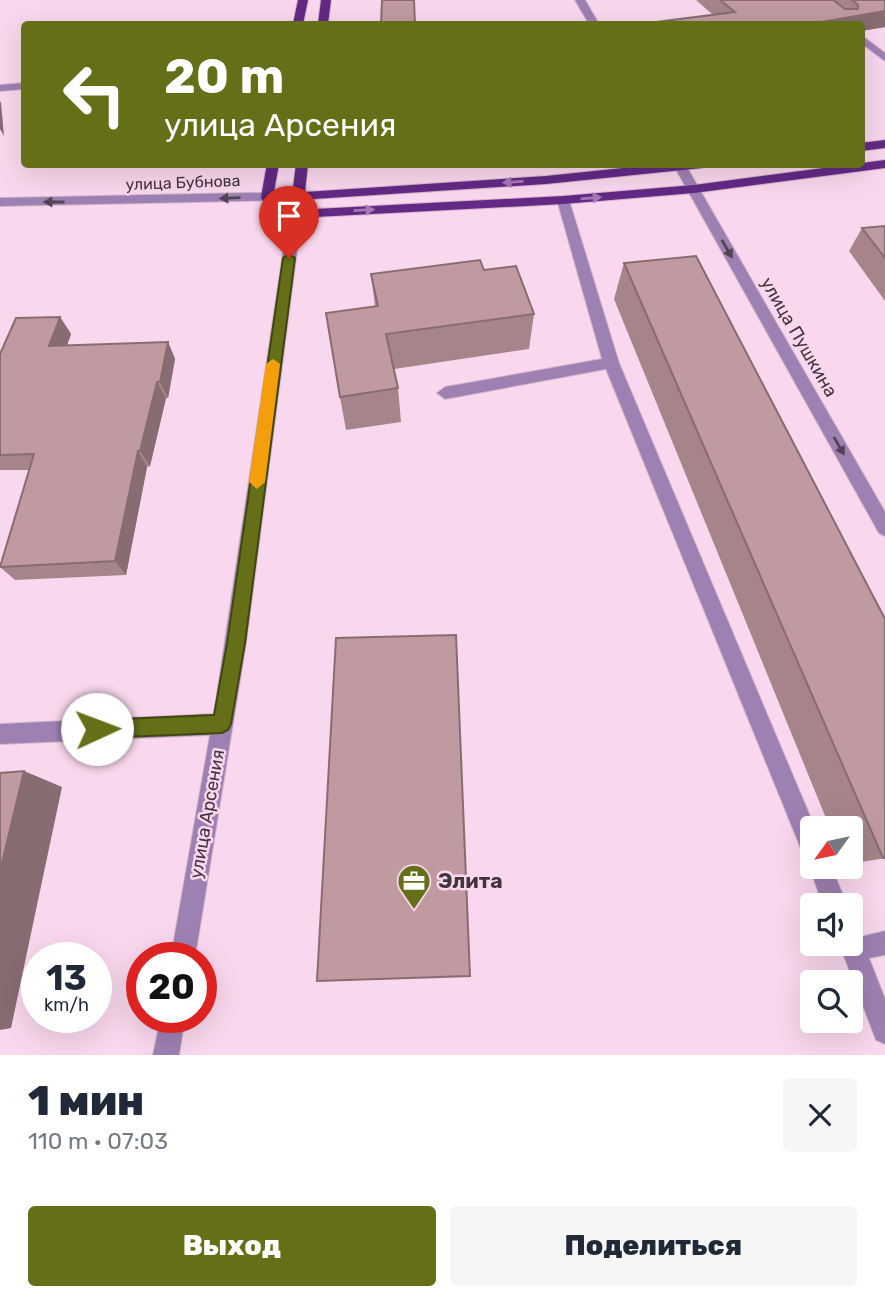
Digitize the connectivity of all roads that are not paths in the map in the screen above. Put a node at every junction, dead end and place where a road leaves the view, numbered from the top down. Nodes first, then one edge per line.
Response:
1 (303, 0) edge
2 (326, 0) edge
3 (579, 0) edge
4 (299, 21) edge
5 (323, 21) edge
6 (592, 21) edge
7 (865, 41) edge
8 (885, 58) edge
9 (21, 86) edge
10 (0, 88) edge
11 (885, 144) edge
12 (865, 146) edge
13 (885, 164) edge
14 (865, 167) edge
15 (272, 168) edge
16 (302, 168) edge
17 (661, 168) edge
18 (681, 168) edge
19 (854, 168) edge
20 (694, 189) junction
21 (298, 196) junction
22 (267, 197) junction
23 (563, 200) junction
24 (0, 202) edge
25 (296, 214) junction
26 (611, 363) junction
27 (445, 393) dead end
28 (885, 528) edge
29 (222, 724) junction
30 (0, 734) edge
31 (800, 819) edge
32 (186, 942) edge
33 (885, 943) edge
34 (863, 944) edge
35 (856, 956) edge
36 (885, 1031) edge
37 (170, 1033) edge
38 (166, 1055) edge

1 - 4 main road
2 - 5 main road
3 - 6 street
7 - 8 street
9 - 10 street
11 - 12 main road
13 - 14 main road
15 - 22 main road
16 - 21 main road, улица Арсения
17 -> 21 main road, улица Бубнова
18 - 20 street, улица Пушкина
19 - 20 main road
23 -> 20 main road
20 -> 28 street, улица Пушкина
21 - 22 street, улица Бубнова
21 - 25 street, улица Арсения
22 -> 24 street, улица Бубнова
22 - 25 main road
25 -> 23 main road
23 - 26 street
25 - 29 street, улица Арсения
26 - 27 street
26 - 31 street
29 - 30 street
29 - 32 street, улица Арсения
33 - 34 street
35 - 36 street
37 - 38 street

